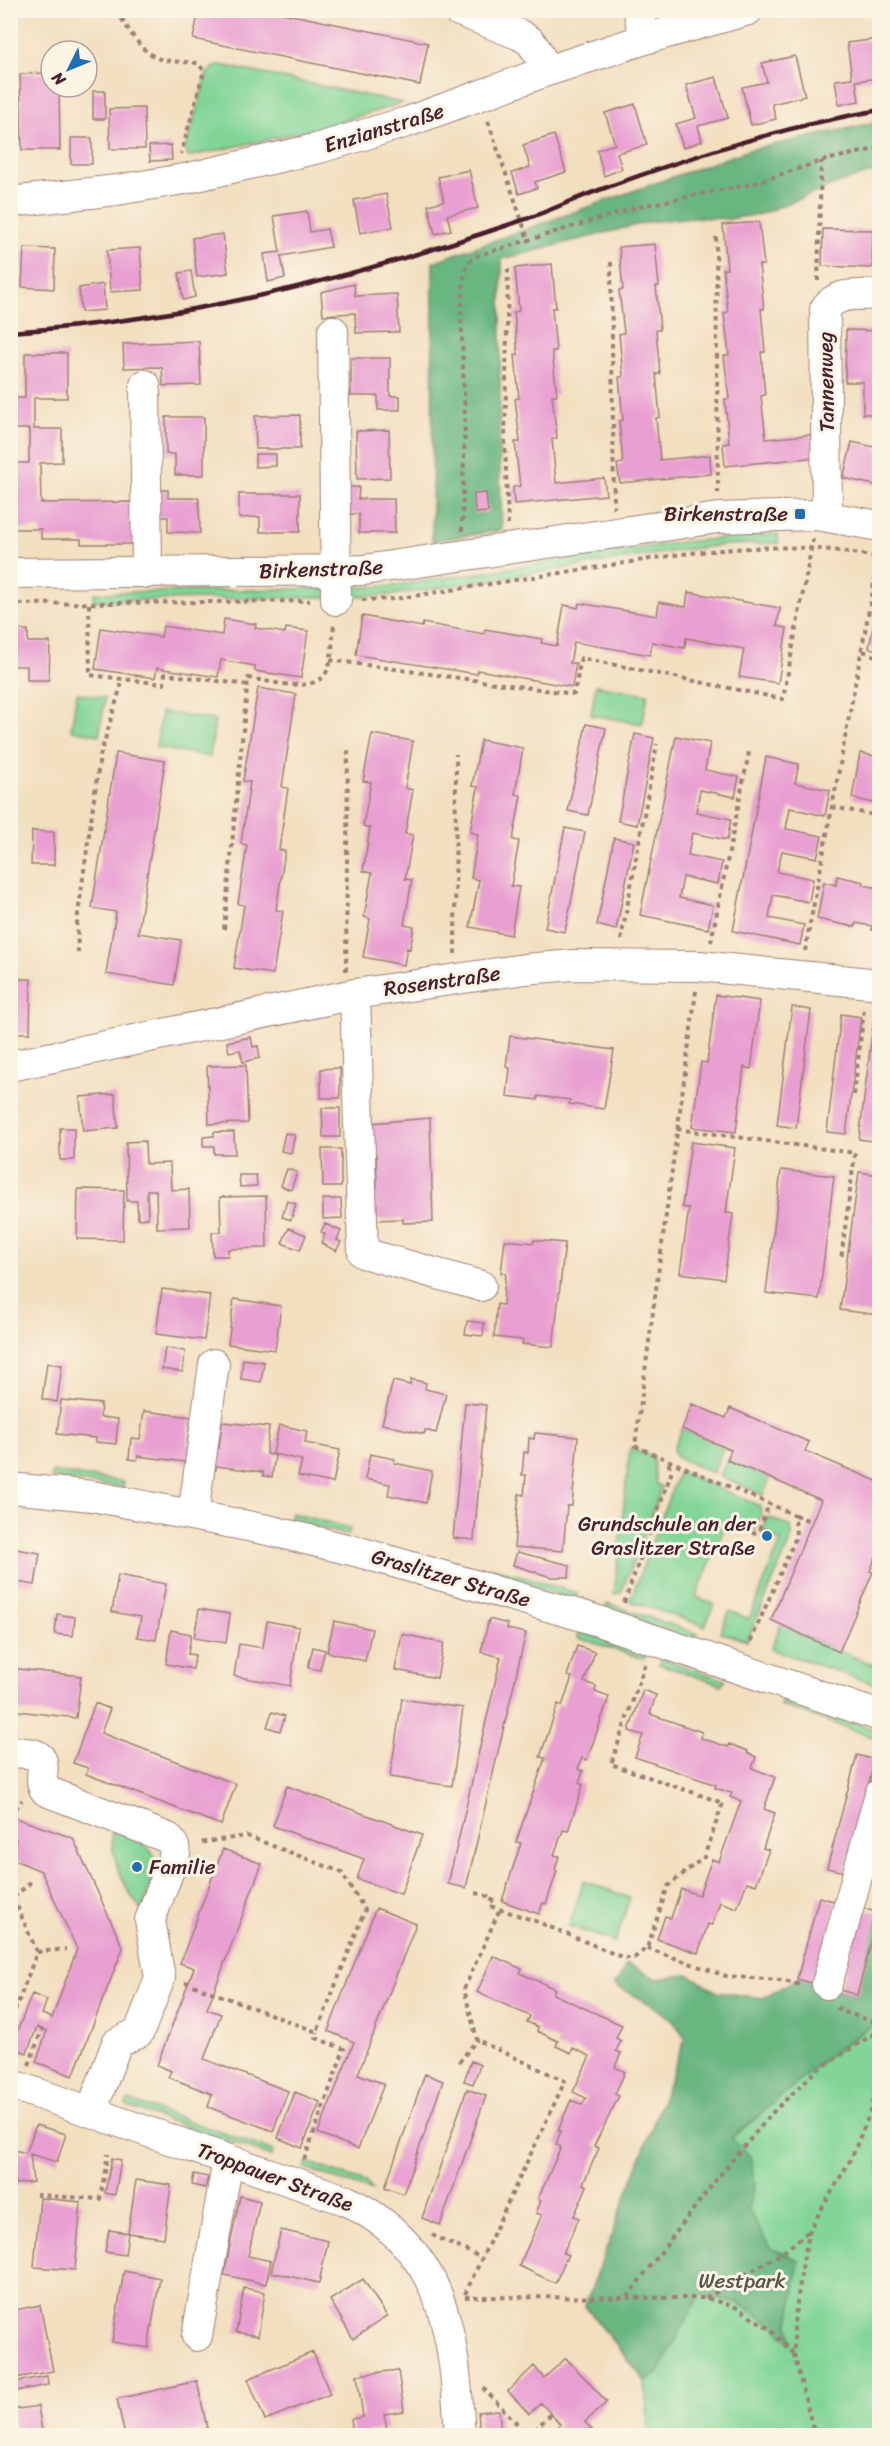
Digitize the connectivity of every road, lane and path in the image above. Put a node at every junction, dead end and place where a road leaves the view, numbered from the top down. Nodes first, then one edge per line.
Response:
1 (111, 10) edge
2 (126, 10) edge
3 (457, 10) edge
4 (748, 10) edge
5 (117, 11) edge
6 (642, 25) edge
7 (547, 71) junction
8 (481, 97) junction
9 (879, 148) edge
10 (821, 161) junction
11 (183, 178) junction
12 (10, 202) edge
13 (716, 237) dead end
14 (529, 242) junction
15 (611, 262) dead end
16 (508, 269) dead end
17 (879, 295) edge
18 (830, 302) junction
19 (333, 331) dead end
20 (145, 385) dead end
21 (821, 515) junction
22 (718, 518) junction
23 (879, 525) edge
24 (614, 533) junction
25 (509, 549) junction
26 (466, 556) junction
27 (879, 556) edge
28 (336, 569) junction
29 (10, 573) edge
30 (147, 573) junction
31 (336, 600) joint
32 (89, 604) dead end
33 (862, 651) junction
34 (879, 658) edge
35 (330, 660) junction
36 (123, 679) junction
37 (248, 685) junction
38 (657, 744) dead end
39 (348, 747) dead end
40 (749, 752) dead end
41 (456, 754) dead end
42 (832, 807) junction
43 (879, 816) edge
44 (224, 929) dead end
45 (78, 953) dead end
46 (616, 965) junction
47 (702, 966) junction
48 (801, 975) junction
49 (455, 978) junction
50 (873, 983) edge
51 (351, 995) junction
52 (10, 1066) edge
53 (854, 1095) dead end
54 (677, 1130) junction
55 (841, 1259) dead end
56 (480, 1286) dead end
57 (214, 1364) dead end
58 (668, 1460) junction
59 (10, 1488) edge
60 (769, 1504) junction
61 (194, 1515) junction
62 (795, 1515) junction
63 (812, 1522) dead end
64 (752, 1534) dead end
65 (623, 1604) dead end
66 (748, 1646) dead end
67 (648, 1656) junction
68 (879, 1716) edge
69 (10, 1752) edge
70 (879, 1794) edge
71 (174, 1846) junction
72 (31, 1882) dead end
73 (10, 1890) edge
74 (476, 1893) dead end
75 (14, 1897) junction
76 (500, 1909) junction
77 (647, 1948) junction
78 (66, 1949) dead end
79 (37, 1952) junction
80 (159, 1972) junction
81 (827, 1984) junction
82 (10, 2024) edge
83 (879, 2024) edge
84 (42, 2029) dead end
85 (879, 2030) edge
86 (317, 2032) junction
87 (477, 2040) junction
88 (459, 2062) dead end
89 (879, 2068) edge
90 (16, 2086) edge
91 (91, 2112) junction
92 (311, 2141) dead end
93 (108, 2154) dead end
94 (228, 2160) junction
95 (36, 2195) dead end
96 (810, 2229) junction
97 (422, 2230) dead end
98 (482, 2258) junction
99 (627, 2297) junction
100 (706, 2298) junction
101 (197, 2336) dead end
102 (794, 2354) junction
103 (482, 2386) dead end
104 (551, 2414) dead end
105 (633, 2431) dead end
106 (528, 2435) edge
107 (460, 2436) edge
108 (627, 2436) edge
109 (817, 2436) edge

1 - 5 path
2 - 5 path
3 - 7 street
4 - 6 street, Enzianstraße
5 - 11 path
6 - 7 street, Enzianstraße
7 - 8 street, Enzianstraße
8 - 11 street, Enzianstraße
8 - 14 path
9 - 10 path
10 - 14 path
10 - 18 path
11 - 12 street, Enzianstraße
13 - 22 path
14 - 26 path
15 - 24 path
16 - 25 path
17 - 18 street, Tannenweg
18 - 21 street, Tannenweg
19 - 28 street
20 - 30 street
21 - 22 street, Birkenstraße
21 - 23 street, Birkenstraße
21 - 35 path
22 - 24 street, Birkenstraße
24 - 25 street, Birkenstraße
25 - 26 street, Birkenstraße
26 - 28 street, Birkenstraße
27 - 33 path
28 - 30 street, Birkenstraße
28 - 31 street
29 - 30 street, Birkenstraße
31 - 35 path
32 - 36 path
33 - 34 path
33 - 42 path
35 - 37 path
36 - 37 path
36 - 45 path
37 - 44 path
38 - 46 path
39 - 51 path
40 - 47 path
41 - 49 path
42 - 43 path
42 - 48 path
46 - 47 street, Rosenstraße
46 - 49 street, Rosenstraße
47 - 48 street, Rosenstraße
47 - 54 path
48 - 50 street, Rosenstraße
49 - 51 street, Rosenstraße
50 - 53 path
51 - 52 street, Rosenstraße
51 - 56 street
54 - 55 path
54 - 58 path
57 - 61 street
58 - 60 path
58 - 65 path
59 - 61 street, Graslitzer Straße
60 - 62 path
60 - 64 path
61 - 67 street, Graslitzer Straße
62 - 63 path
62 - 66 path
67 - 68 street, Graslitzer Straße
67 - 77 path
69 - 71 street
70 - 81 street
71 - 80 street
71 - 86 path
72 - 75 path
73 - 75 path
74 - 76 path
75 - 79 path
76 - 77 path
76 - 87 path
77 - 81 path
78 - 79 path
79 - 82 path
80 - 86 path
80 - 91 street
81 - 83 path
84 - 90 path
85 - 99 path
86 - 92 path
87 - 88 path
87 - 98 path
89 - 96 path
90 - 91 street, Troppauer Straße
91 - 94 street, Troppauer Straße
93 - 95 path
94 - 101 street
94 - 107 street, Troppauer Straße
96 - 100 path
96 - 102 path
97 - 98 path
98 - 99 path
99 - 100 path
100 - 102 path
102 - 109 path
103 - 106 path
104 - 106 path
105 - 108 path

